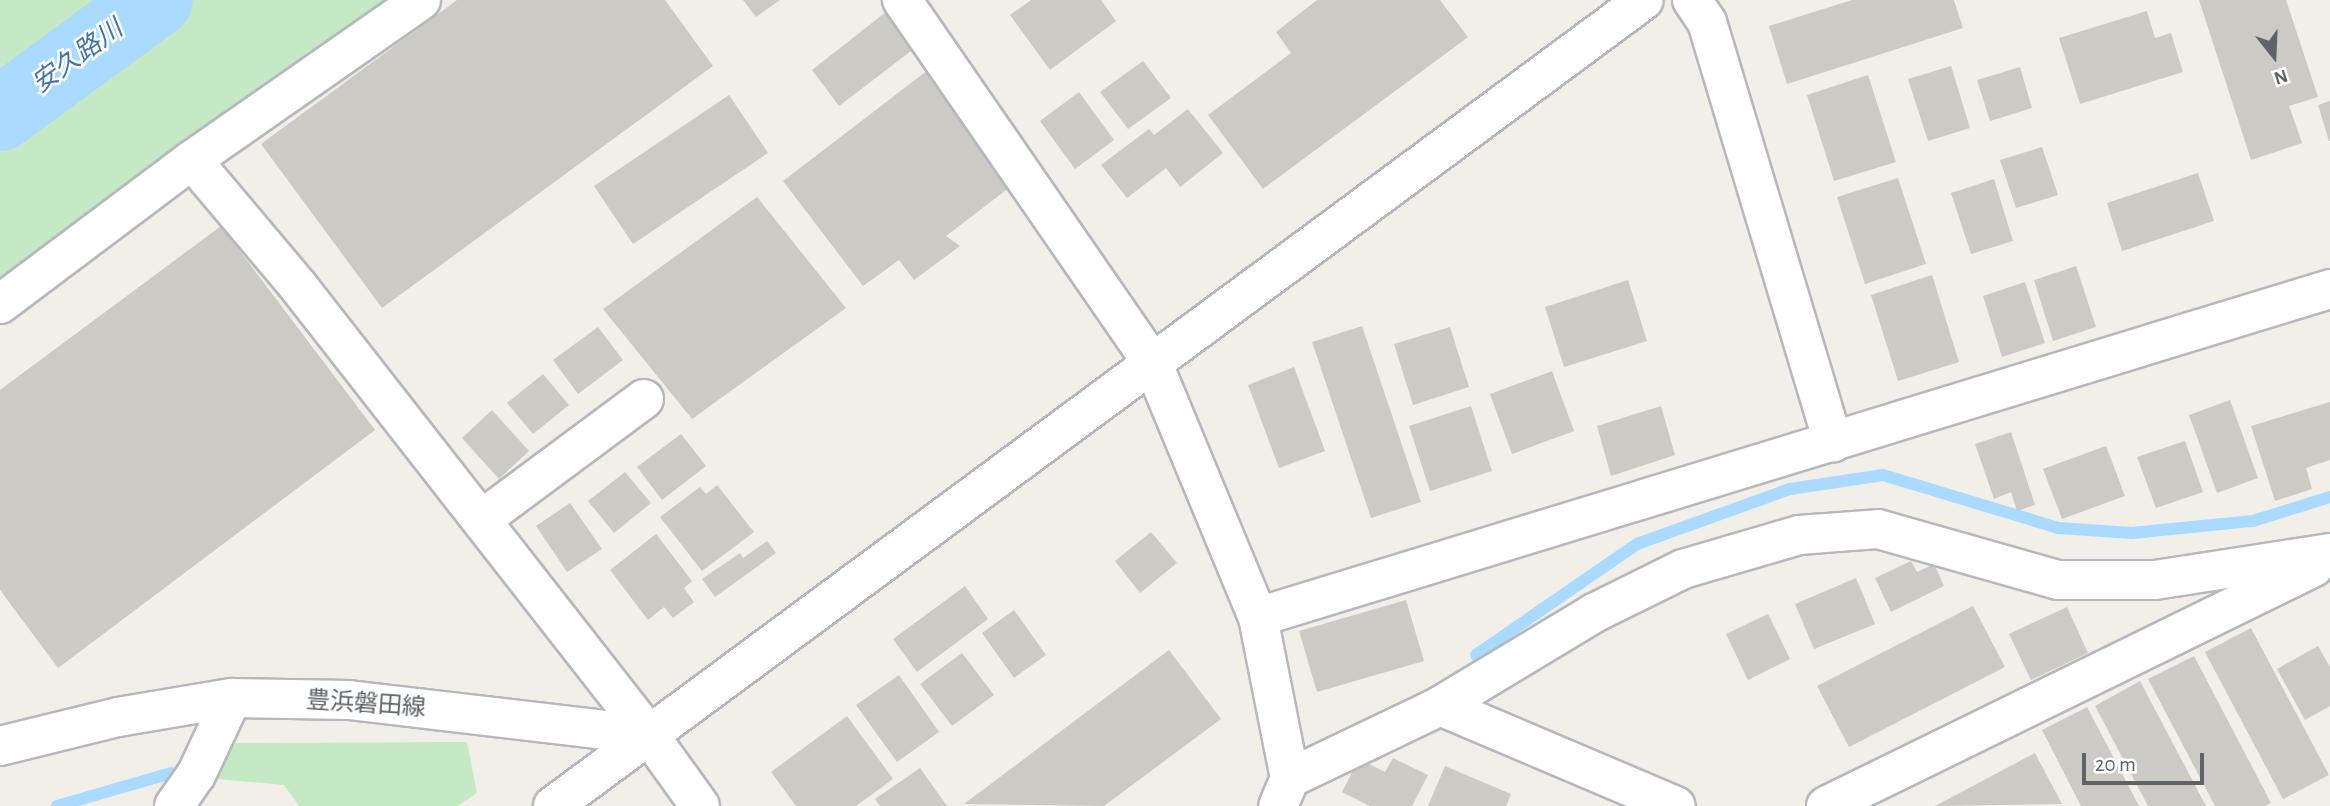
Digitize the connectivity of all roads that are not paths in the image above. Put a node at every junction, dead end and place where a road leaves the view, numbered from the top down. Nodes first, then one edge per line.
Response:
1 (421, 0) edge
2 (902, 0) edge
3 (1644, 0) edge
4 (1692, 0) edge
5 (192, 160) junction
6 (2330, 289) edge
7 (0, 304) edge
8 (1153, 364) junction
9 (644, 399) dead end
10 (1833, 443) junction
11 (481, 520) junction
12 (2330, 553) edge
13 (2330, 559) edge
14 (1258, 617) junction
15 (232, 698) junction
16 (1440, 706) junction
17 (649, 735) junction
18 (0, 746) edge
19 (1284, 792) edge
20 (560, 803) edge
21 (174, 806) edge
22 (700, 806) edge
23 (1676, 806) edge
24 (1826, 806) edge

1 - 5 street
2 - 8 street
3 - 8 street
4 - 10 street
5 - 7 street
5 - 11 street
6 - 10 street
8 - 14 street
8 - 17 street
9 - 11 street
10 - 14 street
11 - 17 street
12 - 16 street
13 - 24 street
14 - 19 street
15 - 17 street, 豊浜磐田線
15 - 18 street, 豊浜磐田線
15 - 21 street
16 - 19 street
16 - 23 street
17 - 20 street
17 - 22 street

